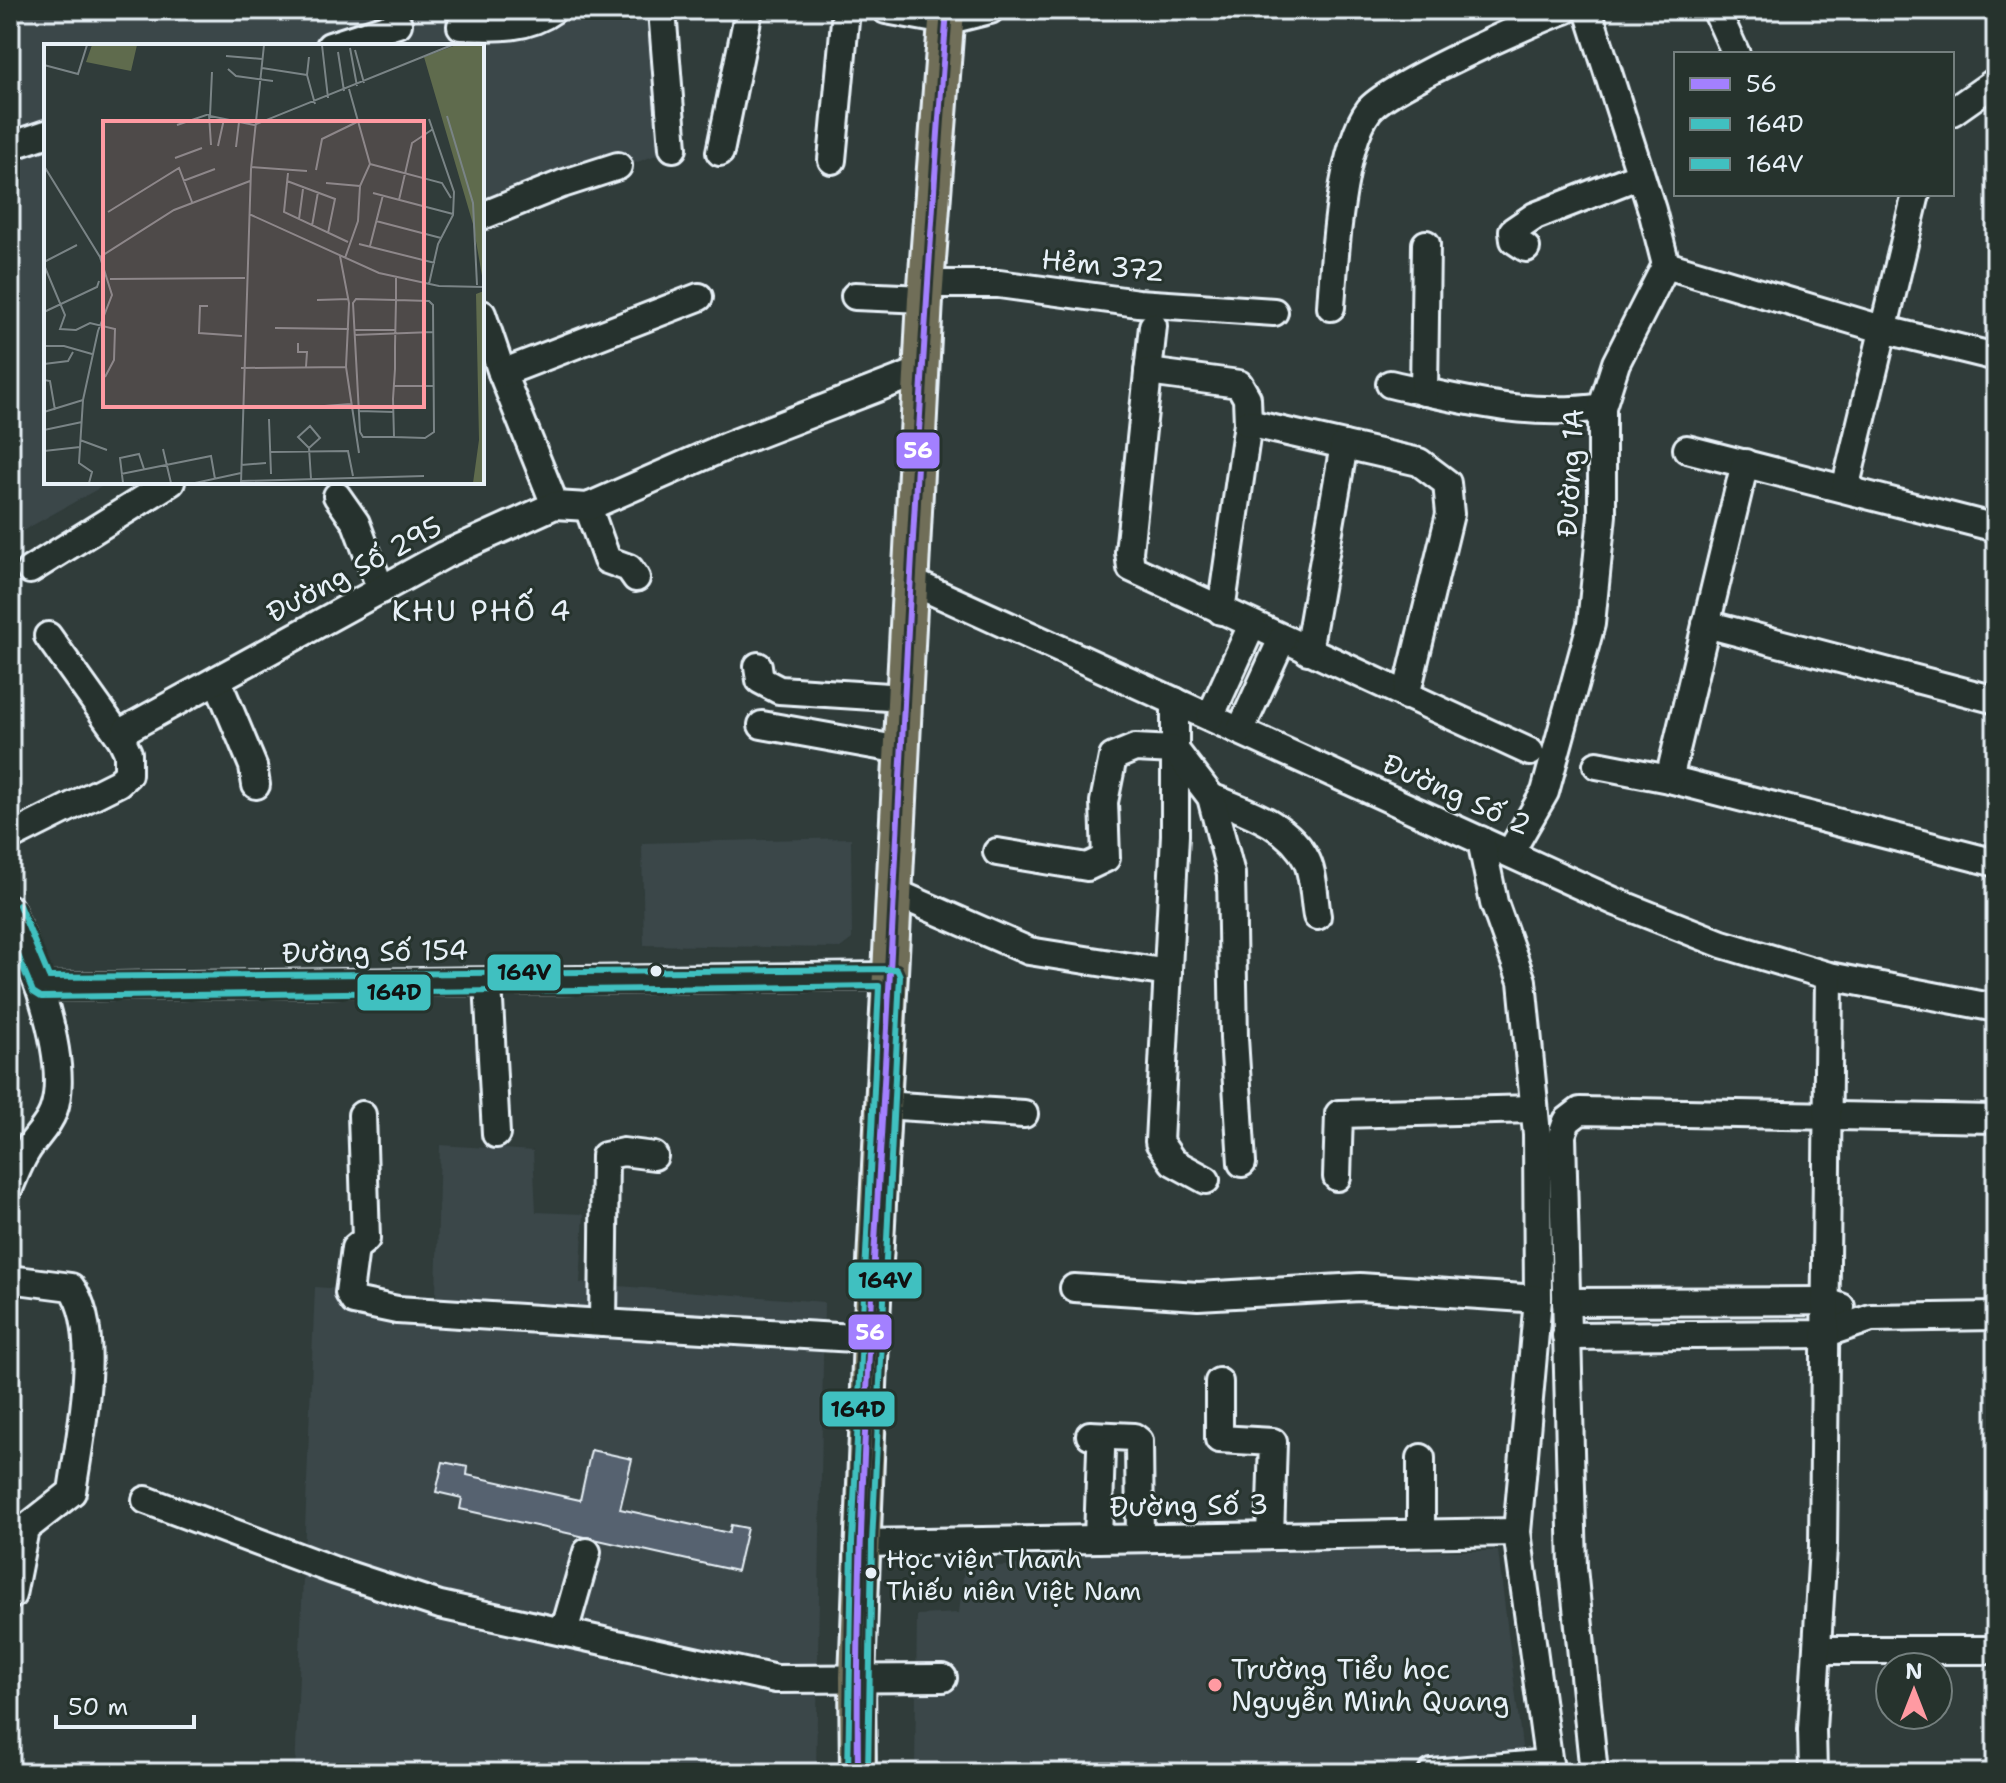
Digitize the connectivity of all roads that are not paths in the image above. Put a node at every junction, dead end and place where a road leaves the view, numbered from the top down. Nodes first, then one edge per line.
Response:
1 (553, 10) edge
2 (662, 10) edge
3 (749, 10) edge
4 (846, 10) edge
5 (886, 10) edge
6 (990, 10) edge
7 (1565, 10) edge
8 (1588, 10) edge
9 (1716, 10) edge
10 (946, 16) edge
11 (461, 26) dead end
12 (399, 27) edge
13 (337, 44) edge
14 (1735, 52) edge
15 (1996, 81) edge
16 (1954, 111) edge
17 (44, 135) edge
18 (10, 146) edge
19 (673, 148) dead end
20 (720, 152) dead end
21 (832, 160) dead end
22 (618, 166) dead end
23 (1640, 175) junction
24 (1915, 196) edge
25 (484, 215) edge
26 (1426, 244) dead end
27 (1526, 248) dead end
28 (1666, 265) junction
29 (925, 291) junction
30 (855, 296) dead end
31 (699, 297) dead end
32 (1331, 307) dead end
33 (1274, 312) dead end
34 (484, 320) edge
35 (1153, 326) dead end
36 (1882, 329) junction
37 (1996, 357) edge
38 (921, 371) junction
39 (1148, 372) junction
40 (502, 373) junction
41 (1390, 384) dead end
42 (1424, 392) junction
43 (1602, 407) junction
44 (1248, 423) junction
45 (1344, 445) junction
46 (1687, 449) dead end
47 (1745, 463) junction
48 (168, 484) edge
49 (1845, 489) junction
50 (337, 496) dead end
51 (555, 505) junction
52 (588, 507) junction
53 (1996, 528) edge
54 (30, 570) dead end
55 (636, 578) dead end
56 (910, 581) junction
57 (381, 590) junction
58 (1221, 611) junction
59 (1706, 624) junction
60 (1252, 625) junction
61 (48, 636) dead end
62 (1282, 639) junction
63 (1308, 651) junction
64 (758, 666) dead end
65 (217, 680) junction
66 (1406, 696) junction
67 (904, 698) junction
68 (1996, 700) edge
69 (1175, 701) junction
70 (1210, 717) junction
71 (762, 725) dead end
72 (1240, 731) junction
73 (122, 740) junction
74 (901, 750) junction
75 (1175, 750) junction
76 (1530, 752) dead end
77 (1597, 765) dead end
78 (1669, 779) junction
79 (256, 785) dead end
80 (1211, 797) junction
81 (10, 837) edge
82 (1481, 840) junction
83 (997, 852) dead end
84 (1510, 853) junction
85 (1996, 863) edge
86 (894, 892) junction
87 (10, 909) edge
88 (1317, 916) dead end
89 (1168, 973) junction
90 (890, 976) junction
91 (1829, 976) junction
92 (488, 982) junction
93 (42, 987) junction
94 (1996, 1008) edge
95 (883, 1105) junction
96 (1534, 1109) junction
97 (1024, 1114) dead end
98 (362, 1115) dead end
99 (1827, 1118) junction
100 (1996, 1119) edge
101 (496, 1134) dead end
102 (654, 1156) dead end
103 (1242, 1163) dead end
104 (1337, 1177) dead end
105 (1206, 1180) dead end
106 (10, 1186) edge
107 (10, 1279) edge
108 (1074, 1288) dead end
109 (1538, 1299) junction
110 (1824, 1301) junction
111 (1566, 1302) junction
112 (1996, 1316) edge
113 (1871, 1318) junction
114 (603, 1323) junction
115 (1824, 1334) junction
116 (1566, 1336) junction
117 (871, 1339) junction
118 (1219, 1382) dead end
119 (1421, 1458) dead end
120 (146, 1500) dead end
121 (1517, 1532) junction
122 (1421, 1533) junction
123 (1270, 1536) junction
124 (1140, 1538) junction
125 (1098, 1539) junction
126 (862, 1543) junction
127 (587, 1552) dead end
128 (12, 1595) dead end
129 (564, 1632) junction
130 (1817, 1650) junction
131 (1996, 1650) edge
132 (857, 1677) junction
133 (943, 1678) dead end
134 (1548, 1770) edge
135 (858, 1773) edge
136 (1432, 1773) edge
137 (1594, 1773) edge
138 (1813, 1773) edge

1 - 11 street
2 - 19 street
3 - 20 street
4 - 21 street
5 - 10 street
6 - 10 street
7 - 32 street
8 - 23 street
9 - 14 street
10 - 29 main road
12 - 13 street
15 - 16 street
17 - 18 street
22 - 25 street
23 - 27 street
23 - 28 street
24 - 36 street
26 - 42 street
28 - 36 street
28 - 43 street, Đường 1A
29 - 30 street, Hẻm 372
29 - 33 street, Hẻm 372
29 - 38 main road
31 - 40 street
34 - 40 street
35 - 39 street
36 - 37 street
36 - 49 street
38 - 52 street, Đường Số 295
38 - 56 main road
39 - 44 street
39 - 58 street
40 - 51 street
41 - 42 street
42 - 43 street
43 - 84 street, Đường 1A
44 - 45 street
44 - 58 street
45 - 63 street
45 - 66 street
46 - 47 street
47 - 49 street
47 - 59 street
48 - 54 street
49 - 53 street
50 - 57 street
51 - 52 street, Đường Số 295
51 - 57 street, Đường Số 295
52 - 55 street
56 - 67 main road
56 - 69 street, Đường Số 2
57 - 65 street, Đường Số 295
58 - 60 street
59 - 68 street
59 - 78 street
60 - 62 street
60 - 70 street
61 - 73 street
62 - 63 street
62 - 72 street
63 - 66 street
64 - 67 street
65 - 73 street, Đường Số 295
65 - 79 street
66 - 76 street
67 - 74 main road
69 - 70 street, Đường Số 2
69 - 75 street
70 - 72 street, Đường Số 2
71 - 74 street
72 - 82 street, Đường Số 2
73 - 81 street
74 - 86 main road
75 - 80 street
75 - 83 street
75 - 89 street
77 - 78 street
78 - 85 street
80 - 88 street
80 - 103 street
82 - 84 street, Đường Số 2
82 - 96 street
84 - 91 street, Đường Số 2
86 - 89 street
86 - 90 main road
87 - 93 street
89 - 105 street
90 - 92 street, Đường Số 154
90 - 95 main road
91 - 94 street, Đường Số 2
91 - 99 street
92 - 93 street, Đường Số 154
92 - 101 street
93 - 106 street
95 - 97 street
95 - 117 main road
96 - 104 street
96 - 109 street
98 - 114 street
99 - 100 street
99 - 110 street
99 - 111 street
102 - 114 street
107 - 128 street
108 - 109 street
109 - 121 street
110 - 111 street
110 - 113 street
110 - 115 street
111 - 116 street
112 - 113 street
113 - 115 street
114 - 117 street
115 - 116 street
115 - 130 street
116 - 137 street
117 - 126 main road
118 - 123 street
119 - 122 street
120 - 129 street
121 - 122 street, Đường Số 3
121 - 134 street
122 - 123 street, Đường Số 3
123 - 124 street, Đường Số 3
124 - 125 street, Đường Số 3
124 - 125 street
125 - 126 street, Đường Số 3
126 - 132 main road
127 - 129 street
129 - 132 street
130 - 131 street
130 - 138 street
132 - 133 street
132 - 135 main road
134 - 136 street

